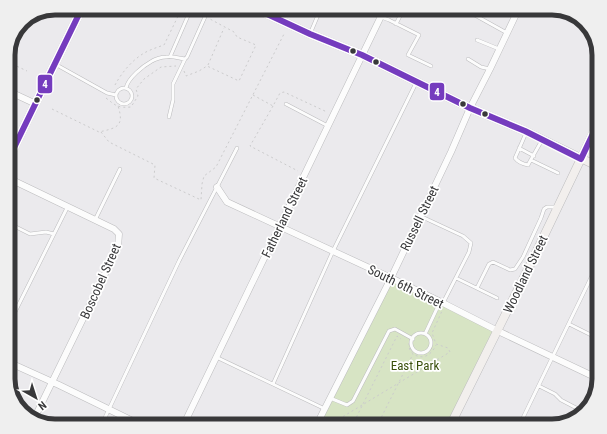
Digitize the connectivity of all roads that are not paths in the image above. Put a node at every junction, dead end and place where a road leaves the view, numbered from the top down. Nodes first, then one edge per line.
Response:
1 (79, 15) edge
2 (188, 15) edge
3 (205, 15) edge
4 (271, 15) edge
5 (318, 15) edge
6 (400, 15) edge
7 (475, 15) edge
8 (516, 15) edge
9 (381, 17) joint
10 (396, 24) junction
11 (507, 33) junction
12 (310, 34) junction
13 (477, 40) dead end
14 (499, 49) junction
15 (362, 55) junction
16 (170, 57) junction
17 (185, 59) junction
18 (468, 59) dead end
19 (55, 64) junction
20 (431, 66) dead end
21 (490, 69) junction
22 (417, 82) junction
23 (126, 88) junction
24 (15, 94) edge
25 (116, 95) junction
26 (36, 104) junction
27 (286, 104) dead end
28 (470, 108) junction
29 (169, 117) dead end
30 (328, 126) junction
31 (527, 132) junction
32 (592, 136) edge
33 (542, 140) junction
34 (15, 146) edge
35 (237, 148) dead end
36 (519, 148) junction
37 (534, 156) junction
38 (581, 159) junction
39 (531, 160) junction
40 (592, 164) edge
41 (120, 169) dead end
42 (558, 173) dead end
43 (15, 181) edge
44 (217, 187) junction
45 (68, 206) junction
46 (557, 207) junction
47 (420, 216) junction
48 (95, 220) junction
49 (280, 226) junction
50 (16, 227) dead end
51 (54, 234) junction
52 (333, 251) junction
53 (592, 276) edge
54 (391, 278) junction
55 (456, 278) junction
56 (477, 288) junction
57 (497, 298) dead end
58 (442, 305) junction
59 (15, 312) edge
60 (569, 324) junction
61 (498, 331) junction
62 (425, 334) junction
63 (592, 336) edge
64 (413, 339) junction
65 (216, 357) junction
66 (553, 357) junction
67 (15, 365) edge
68 (592, 375) edge
69 (52, 382) junction
70 (273, 384) junction
71 (539, 386) junction
72 (330, 398) junction
73 (109, 409) junction
74 (325, 409) junction
75 (578, 409) edge
76 (36, 414) edge
77 (104, 419) edge
78 (129, 419) edge
79 (186, 419) edge
80 (320, 419) edge
81 (454, 419) edge
82 (522, 419) edge

1 - 19 street
2 - 16 lane
3 - 17 lane
4 - 12 street
5 - 12 lane
6 - 10 lane
7 - 11 lane
8 - 11 street, Russell Street
9 - 10 lane
9 - 15 street, Fatherland Street
10 - 20 lane
11 - 14 street, Russell Street
12 - 15 street
13 - 14 lane
14 - 21 street, Russell Street
15 - 22 street
15 - 30 street, Fatherland Street
16 - 17 lane
16 - 23 lane
17 - 29 lane
18 - 21 lane
19 - 25 lane
19 - 26 street
21 - 28 street, Russell Street
22 - 28 street
22 - 52 lane
23 - 25 lane
23 - 25 lane
24 - 26 street
26 - 34 street
27 - 30 lane
28 - 31 street
28 - 47 street, Russell Street
30 - 49 street, Fatherland Street
31 - 33 street
31 - 36 lane
32 - 38 street, Woodland Street
33 - 37 lane
33 - 38 street
35 - 44 lane
36 - 37 lane
36 - 39 lane
37 - 39 lane
38 - 40 street
38 - 46 street, Woodland Street
39 - 42 lane
41 - 48 lane
43 - 45 street, Boscobel Street
44 - 49 street, South 6th Street
44 - 73 lane
45 - 48 street, Boscobel Street
45 - 51 lane
46 - 56 lane
46 - 61 street, Woodland Street
47 - 54 street, Russell Street
47 - 55 lane
48 - 69 street, Boscobel Street
49 - 52 street, South 6th Street
49 - 65 street, Fatherland Street
50 - 51 lane
51 - 59 lane
52 - 54 street, South 6th Street
52 - 70 lane
53 - 60 lane
54 - 58 street, South 6th Street
54 - 72 street, Russell Street
55 - 56 lane
55 - 58 lane
56 - 57 lane
58 - 61 street, South 6th Street
58 - 62 lane
60 - 63 lane
60 - 66 lane
61 - 66 street, South 6th Street
61 - 81 street, Woodland Street
62 - 64 lane
62 - 64 lane
64 - 72 lane
65 - 70 lane
65 - 79 street, Fatherland Street
66 - 68 street, South 6th Street
66 - 71 lane
67 - 69 street
69 - 73 street
69 - 76 street, Boscobel Street
70 - 74 lane
71 - 75 lane
71 - 82 lane
72 - 74 street, Russell Street
73 - 77 lane
73 - 78 street
74 - 80 street, Russell Street

